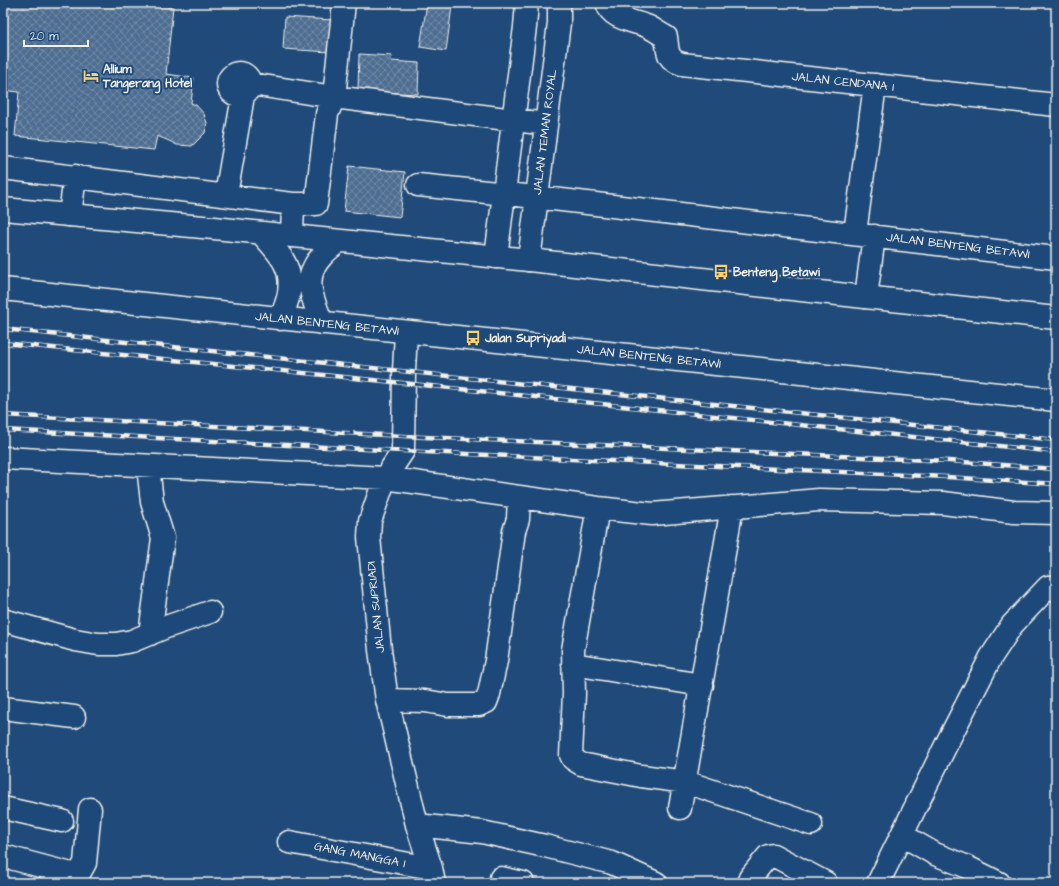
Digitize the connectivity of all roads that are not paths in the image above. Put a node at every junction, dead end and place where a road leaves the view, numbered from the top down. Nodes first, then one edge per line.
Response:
1 (344, 3) edge
2 (527, 3) edge
3 (559, 3) edge
4 (607, 3) edge
5 (875, 85) junction
6 (334, 97) junction
7 (1056, 105) edge
8 (513, 120) junction
9 (546, 124) junction
10 (507, 166) junction
11 (3, 168) edge
12 (540, 170) junction
13 (75, 176) junction
14 (418, 185) dead end
15 (503, 194) junction
16 (226, 195) junction
17 (536, 197) junction
18 (293, 204) junction
19 (3, 209) edge
20 (70, 215) junction
21 (261, 233) junction
22 (865, 235) junction
23 (292, 236) junction
24 (339, 241) junction
25 (496, 257) junction
26 (1056, 258) edge
27 (529, 260) junction
28 (3, 289) edge
29 (866, 298) junction
30 (1056, 318) edge
31 (281, 319) junction
32 (322, 323) junction
33 (406, 332) junction
34 (1056, 400) edge
35 (3, 458) edge
36 (148, 466) junction
37 (385, 478) junction
38 (519, 497) junction
39 (732, 507) junction
40 (598, 508) junction
41 (1056, 513) edge
42 (1056, 591) edge
43 (210, 612) dead end
44 (3, 620) edge
45 (150, 634) junction
46 (573, 664) junction
47 (702, 685) junction
48 (387, 700) junction
49 (3, 708) edge
50 (74, 717) dead end
51 (686, 782) junction
52 (3, 808) edge
53 (680, 808) dead end
54 (90, 809) dead end
55 (62, 821) dead end
56 (811, 824) dead end
57 (417, 825) junction
58 (902, 834) junction
59 (289, 842) dead end
60 (3, 856) edge
61 (433, 876) edge
62 (501, 878) dead end
63 (523, 883) edge
64 (656, 883) edge
65 (748, 883) edge
66 (826, 883) edge
67 (878, 883) edge
68 (999, 883) edge

1 - 6 street
2 - 8 street
3 - 9 street, JALAN TEMAN ROYAL
4 - 5 street, JALAN CENDANA I
5 - 7 street, JALAN CENDANA I
5 - 22 street
6 - 8 street
6 - 16 street
6 - 18 street
8 - 9 street
8 - 10 street
9 - 12 street, JALAN TEMAN ROYAL
10 - 12 street
10 - 15 street
11 - 13 street
12 - 17 street, JALAN TEMAN ROYAL
13 - 16 street
13 - 20 street
14 - 15 street, JALAN BENTENG BETAWI
15 - 17 street, JALAN BENTENG BETAWI
15 - 25 street
16 - 18 street
17 - 22 street, JALAN BENTENG BETAWI
17 - 27 street, JALAN TEMAN ROYAL
18 - 23 street
19 - 20 street
20 - 21 street
21 - 23 street
21 - 31 street
22 - 26 street, JALAN BENTENG BETAWI
22 - 29 street
23 - 24 street
24 - 25 street
24 - 32 street
25 - 27 street
27 - 29 street
28 - 31 street, JALAN BENTENG BETAWI
29 - 30 street
31 - 32 street, JALAN BENTENG BETAWI
32 - 33 street, JALAN BENTENG BETAWI
33 - 34 street, JALAN BENTENG BETAWI
33 - 37 street, JALAN SUPRIADI
35 - 36 street
36 - 37 street
36 - 45 street
37 - 38 street
37 - 48 street, JALAN SUPRIADI
38 - 40 street
38 - 48 street
39 - 40 street
39 - 41 street
39 - 47 street
40 - 46 street
42 - 58 street
43 - 45 street
44 - 45 street
46 - 47 street
46 - 51 street
47 - 51 street
48 - 57 street, JALAN SUPRIADI
49 - 50 street
51 - 53 street
51 - 56 street
52 - 55 street
54 - 60 street
57 - 61 street, JALAN SUPRIADI
57 - 64 street
58 - 67 street
58 - 68 street
59 - 61 street, GANG MANGGA I
62 - 63 street
65 - 66 street

